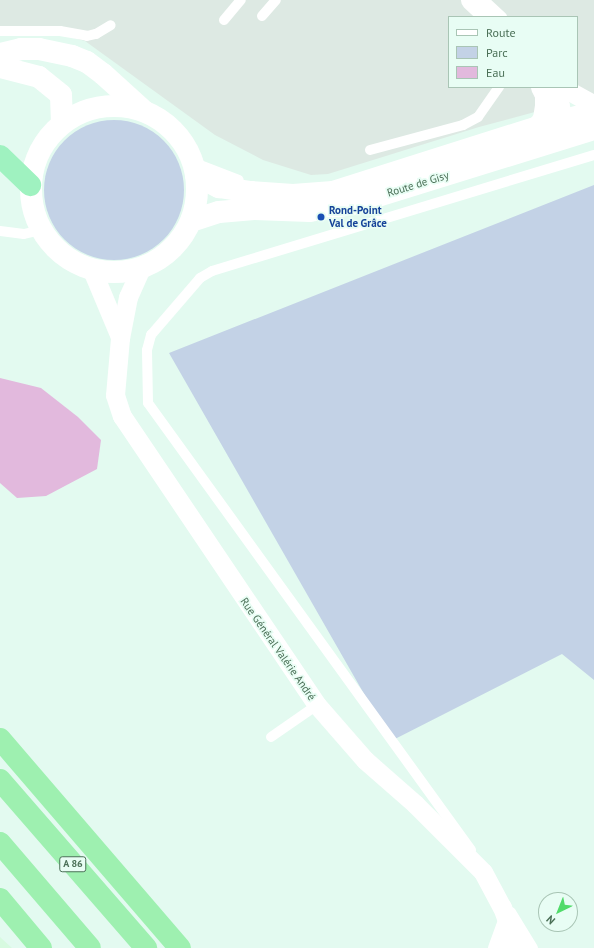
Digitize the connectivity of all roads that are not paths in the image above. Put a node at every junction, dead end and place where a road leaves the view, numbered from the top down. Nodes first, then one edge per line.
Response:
1 (241, 0) edge
2 (276, 0) edge
3 (454, 0) edge
4 (470, 0) edge
5 (483, 0) edge
6 (262, 16) dead end
7 (471, 16) edge
8 (487, 16) edge
9 (501, 16) edge
10 (224, 20) dead end
11 (110, 25) dead end
12 (0, 31) edge
13 (0, 54) edge
14 (0, 67) edge
15 (498, 88) edge
16 (540, 88) edge
17 (557, 88) edge
18 (564, 88) edge
19 (593, 106) edge
20 (147, 113) junction
21 (62, 123) junction
22 (547, 125) junction
23 (594, 130) edge
24 (370, 150) dead end
25 (594, 155) edge
26 (0, 156) edge
27 (194, 168) junction
28 (30, 185) junction
29 (191, 221) junction
30 (0, 230) edge
31 (41, 230) junction
32 (141, 268) junction
33 (92, 270) junction
34 (120, 338) junction
35 (317, 705) junction
36 (271, 737) dead end
37 (0, 739) edge
38 (0, 780) edge
39 (0, 843) edge
40 (0, 899) edge
41 (0, 910) edge
42 (506, 923) junction
43 (40, 948) edge
44 (90, 948) edge
45 (146, 948) edge
46 (180, 948) edge
47 (497, 948) edge
48 (517, 948) edge
49 (533, 948) edge

1 - 10 lane
2 - 6 lane
3 - 7 street
4 - 8 street
5 - 9 lane
11 - 12 lane
13 - 20 street
14 - 21 street
15 - 24 lane
16 - 22 street
17 - 22 street
18 - 19 street
19 - 22 street, Route de Gisy
20 - 21 street
20 - 27 street
21 - 28 street
22 - 23 street, Route de Gisy
22 - 27 street, Route de Gisy
22 - 29 street, Route de Gisy
25 - 49 lane
26 - 28 highway
27 - 29 street
28 - 31 street
29 - 32 street
30 - 31 lane
31 - 33 street
32 - 33 street
32 - 34 street, Rue Général Valérie André
33 - 34 street, Rue Général Valérie André
34 - 35 street, Rue Général Valérie André
35 - 36 lane
35 - 42 street, Rue Général Valérie André
37 - 46 highway
38 - 45 highway, A 86
39 - 44 highway
40 - 43 highway
41 - 43 highway
42 - 47 street
42 - 48 street, Rue Général Valérie André

